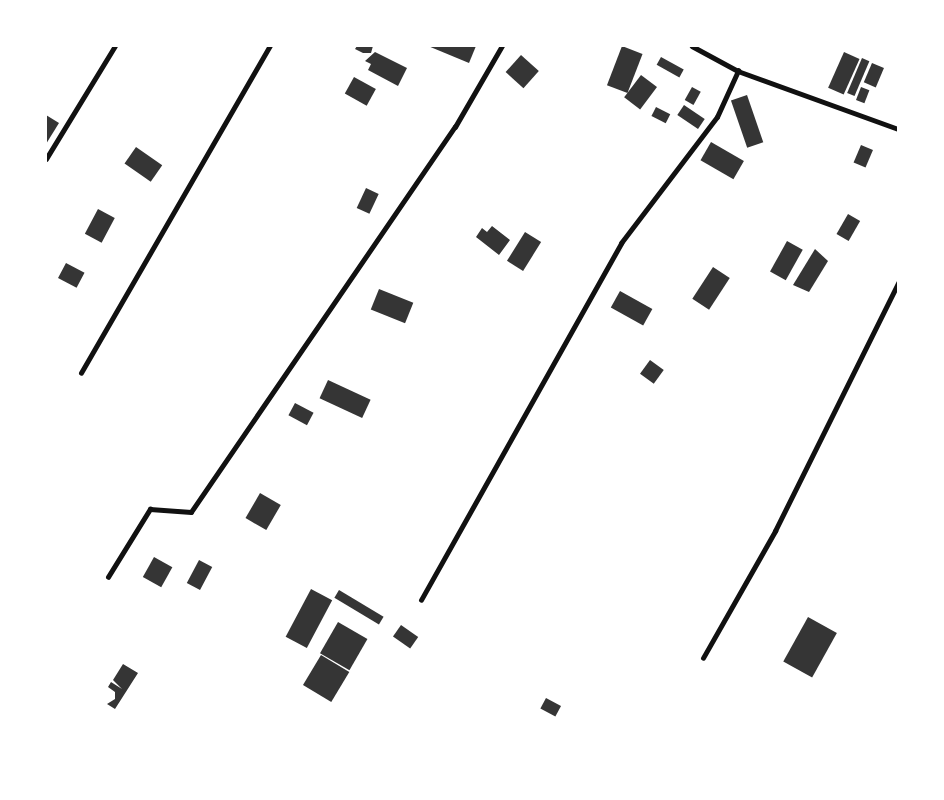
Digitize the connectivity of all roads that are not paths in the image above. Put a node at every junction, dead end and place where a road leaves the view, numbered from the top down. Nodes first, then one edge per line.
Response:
1 (115, 46) edge
2 (270, 46) edge
3 (502, 46) edge
4 (692, 46) edge
5 (738, 71) junction
6 (898, 129) edge
7 (46, 159) edge
8 (898, 283) edge
9 (80, 373) dead end
10 (108, 578) dead end
11 (421, 600) dead end
12 (703, 658) dead end

1 - 7 street
2 - 9 street
3 - 10 street
4 - 5 street
5 - 6 street
5 - 11 street
8 - 12 street

